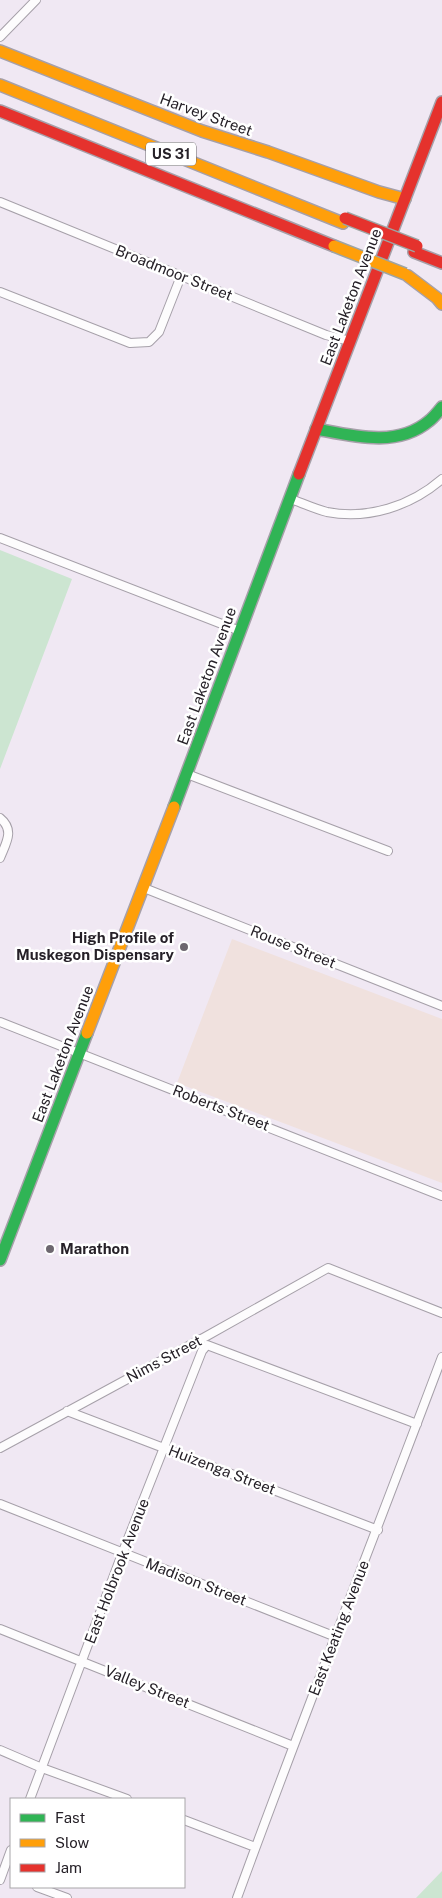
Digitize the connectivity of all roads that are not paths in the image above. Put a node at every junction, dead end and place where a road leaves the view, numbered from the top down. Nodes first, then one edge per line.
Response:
1 (36, 0) edge
2 (0, 37) edge
3 (0, 51) edge
4 (0, 85) edge
5 (442, 102) edge
6 (0, 111) edge
7 (405, 199) junction
8 (0, 202) edge
9 (415, 249) junction
10 (442, 252) edge
11 (442, 263) edge
12 (407, 275) junction
13 (181, 276) junction
14 (442, 289) edge
15 (0, 292) edge
16 (442, 304) edge
17 (350, 341) junction
18 (442, 407) edge
19 (442, 422) edge
20 (316, 429) junction
21 (442, 479) edge
22 (291, 499) junction
23 (0, 538) edge
24 (240, 631) junction
25 (187, 774) junction
26 (0, 818) edge
27 (388, 850) dead end
28 (0, 858) edge
29 (144, 888) junction
30 (442, 1006) edge
31 (0, 1022) edge
32 (80, 1054) junction
33 (442, 1196) edge
34 (0, 1260) edge
35 (442, 1313) edge
36 (442, 1357) edge
37 (67, 1411) junction
38 (417, 1424) junction
39 (0, 1448) edge
40 (165, 1448) junction
41 (0, 1504) edge
42 (378, 1530) junction
43 (122, 1554) junction
44 (0, 1629) edge
45 (336, 1637) junction
46 (82, 1661) junction
47 (293, 1746) junction
48 (0, 1750) edge
49 (42, 1768) junction
50 (30, 1798) edge
51 (124, 1798) edge
52 (185, 1820) edge
53 (255, 1847) junction
54 (10, 1852) edge
55 (1, 1875) edge
56 (40, 1888) edge
57 (67, 1898) edge
58 (236, 1898) edge

1 - 2 street
3 - 7 main road, Harvey Street
4 - 9 main road, US 31
5 - 7 main road, East Laketon Avenue
6 - 12 main road, US 31, bridge
7 - 17 main road, East Laketon Avenue
8 - 13 street, Broadmoor Street
9 - 10 main road
9 - 11 main road, US 31
12 - 14 main road, US 31
12 - 16 main road
13 - 15 street
13 - 17 street, Broadmoor Street
17 - 20 main road, East Laketon Avenue
18 - 20 main road
19 - 20 main road
20 - 22 main road, East Laketon Avenue
21 - 22 street
22 - 24 main road, East Laketon Avenue
23 - 24 street
24 - 25 main road, East Laketon Avenue
25 - 27 street
25 - 29 main road, East Laketon Avenue
26 - 28 street
29 - 30 street, Rouse Street
29 - 32 main road, East Laketon Avenue
31 - 32 street, Roberts Street
32 - 33 street, Roberts Street
32 - 34 main road, East Laketon Avenue
35 - 37 street, Nims Street
36 - 38 street, East Keating Avenue
37 - 39 street, Nims Street
37 - 40 street, Huizenga Street
38 - 40 street, East Holbrook Avenue
38 - 42 street, East Keating Avenue
40 - 42 street, Huizenga Street
40 - 43 street, East Holbrook Avenue
41 - 43 street, Madison Street
42 - 45 street, East Keating Avenue
43 - 45 street, Madison Street
43 - 46 street, East Holbrook Avenue
44 - 46 street, Valley Street
45 - 47 street, East Keating Avenue
46 - 47 street, Valley Street
46 - 49 street, East Holbrook Avenue
47 - 53 street, East Keating Avenue
48 - 49 street
49 - 50 street, East Holbrook Avenue
49 - 51 street
52 - 53 street
53 - 58 street, East Keating Avenue
54 - 55 street
56 - 57 street

